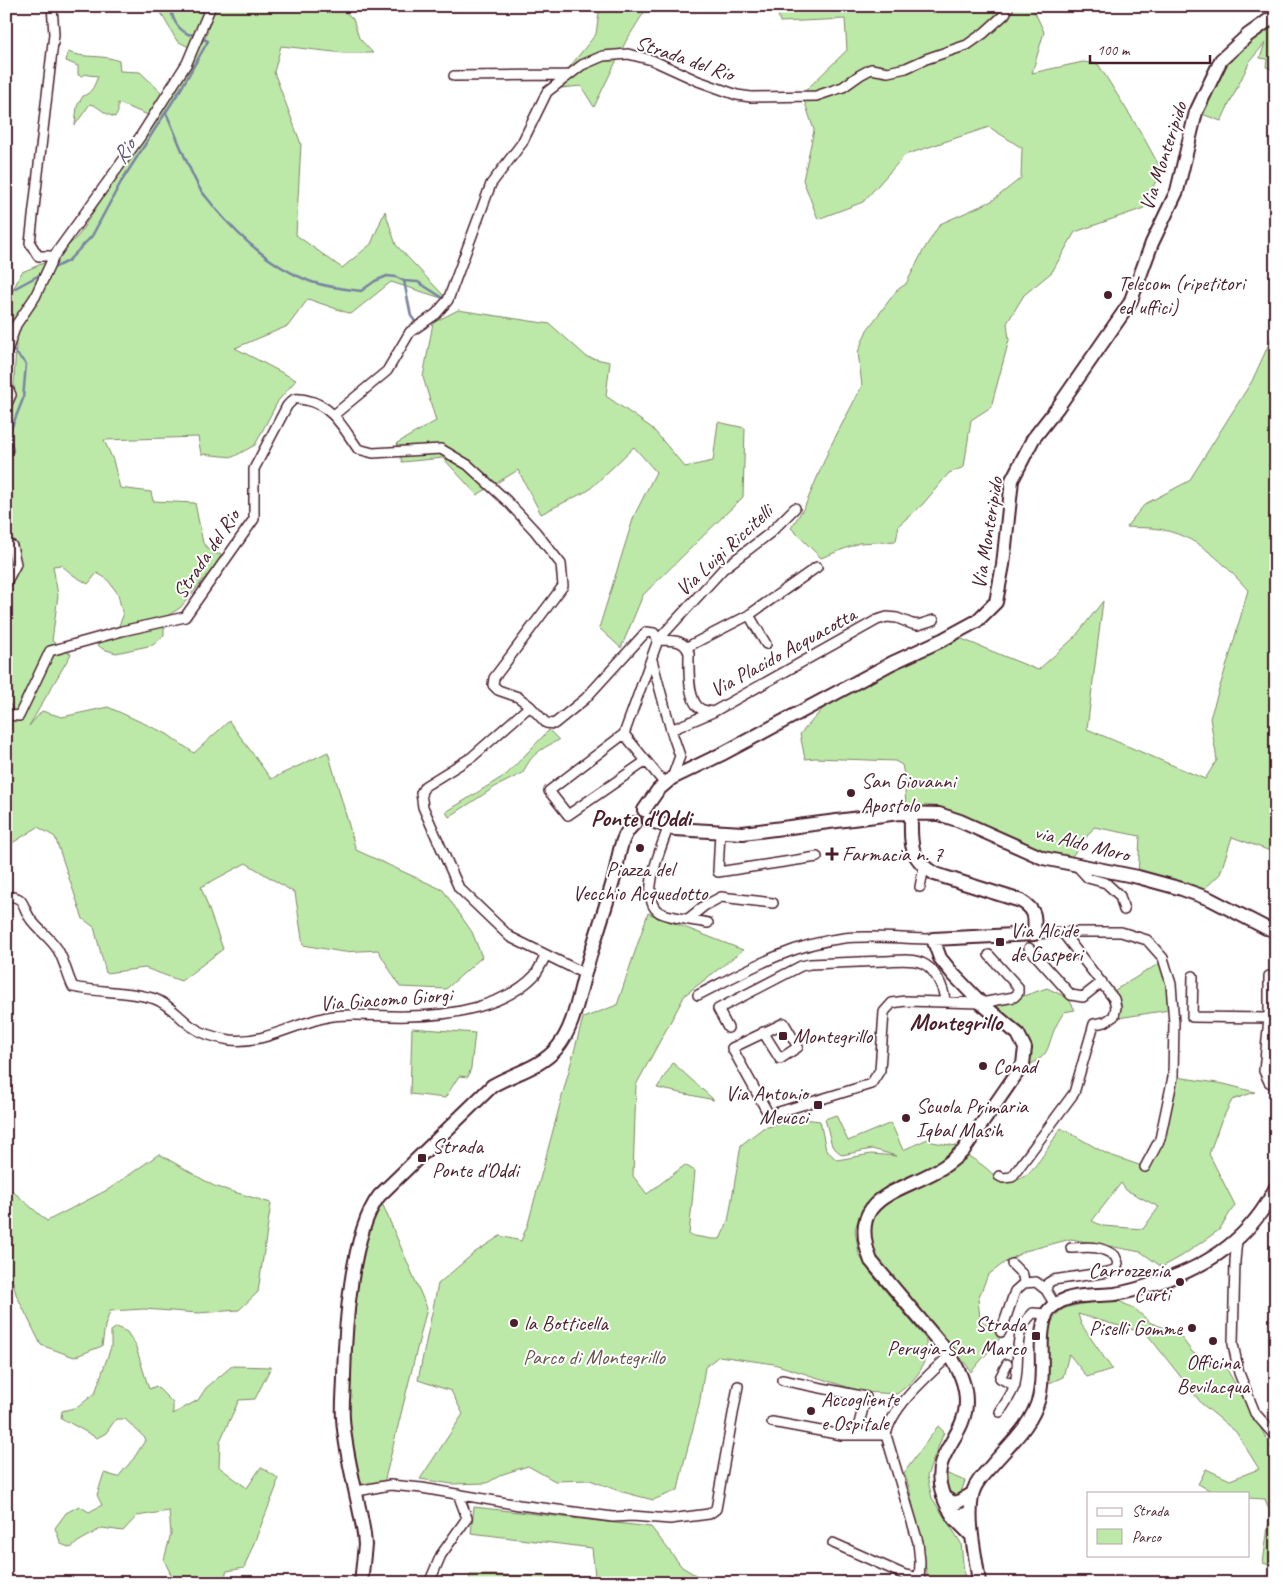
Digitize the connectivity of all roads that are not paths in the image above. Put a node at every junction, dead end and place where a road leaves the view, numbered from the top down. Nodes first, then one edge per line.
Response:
1 (52, 6) edge
2 (211, 6) edge
3 (1010, 6) edge
4 (1276, 15) edge
5 (568, 75) junction
6 (454, 76) dead end
7 (52, 260) junction
8 (6, 354) edge
9 (6, 383) edge
10 (6, 406) edge
11 (335, 414) junction
12 (795, 508) dead end
13 (6, 542) edge
14 (817, 567) dead end
15 (6, 583) edge
16 (749, 615) junction
17 (934, 620) dead end
18 (657, 643) junction
19 (766, 644) dead end
20 (687, 647) junction
21 (652, 660) junction
22 (530, 706) junction
23 (6, 708) edge
24 (713, 712) junction
25 (671, 730) junction
26 (624, 734) junction
27 (646, 761) junction
28 (669, 781) junction
29 (912, 814) junction
30 (646, 815) junction
31 (668, 828) junction
32 (720, 832) junction
33 (817, 857) dead end
34 (1076, 865) junction
35 (924, 867) junction
36 (920, 887) dead end
37 (6, 897) edge
38 (774, 903) dead end
39 (1124, 910) dead end
40 (688, 919) junction
41 (708, 923) dead end
42 (1271, 929) edge
43 (1062, 932) junction
44 (1034, 934) junction
45 (933, 939) junction
46 (1029, 948) dead end
47 (546, 955) junction
48 (989, 955) dead end
49 (585, 974) junction
50 (1193, 976) dead end
51 (1269, 976) dead end
52 (1102, 982) junction
53 (698, 995) dead end
54 (945, 1001) junction
55 (981, 1003) junction
56 (1269, 1018) junction
57 (728, 1028) dead end
58 (763, 1032) dead end
59 (1276, 1085) edge
60 (1146, 1167) dead end
61 (999, 1176) dead end
62 (1276, 1188) edge
63 (1237, 1240) junction
64 (1071, 1248) dead end
65 (1012, 1264) dead end
66 (1024, 1283) junction
67 (1046, 1290) junction
68 (1051, 1309) junction
69 (1001, 1332) dead end
70 (950, 1355) junction
71 (1007, 1364) dead end
72 (782, 1380) dead end
73 (738, 1386) dead end
74 (1015, 1386) junction
75 (1000, 1412) dead end
76 (772, 1422) dead end
77 (856, 1435) junction
78 (886, 1435) junction
79 (1276, 1437) edge
80 (357, 1491) junction
81 (458, 1494) junction
82 (972, 1494) junction
83 (949, 1503) junction
84 (970, 1512) junction
85 (972, 1536) junction
86 (833, 1543) dead end
87 (920, 1580) edge
88 (361, 1583) edge
89 (429, 1583) edge
90 (979, 1583) edge

1 - 7 street
2 - 7 street
3 - 5 street, Strada del Rio
4 - 28 street, Via Monteripido
5 - 6 street
5 - 11 street, Strada del Rio
7 - 8 street
9 - 10 street
11 - 22 street, Strada del Rio
11 - 23 street, Strada del Rio
12 - 18 street, Via Luigi Riccitelli
13 - 15 street
14 - 16 street
16 - 19 street
16 - 20 street
17 - 24 street, Via Placido Acquacotta
18 - 20 street
18 - 21 street
18 - 22 street
20 - 24 street, Via Placido Acquacotta
21 - 25 street
21 - 26 street
22 - 47 street
24 - 25 street
25 - 28 street
26 - 27 street
26 - 27 street
27 - 28 street
28 - 30 street, Via Monteripido
29 - 32 street, via Aldo Moro
29 - 34 street, via Aldo Moro
29 - 35 street
30 - 31 street, via Aldo Moro
30 - 49 street
31 - 32 street, via Aldo Moro
31 - 40 street
32 - 33 street
34 - 39 street
34 - 42 street, via Aldo Moro
35 - 36 street
35 - 44 street
37 - 47 street, Via Giacomo Giorgi
38 - 40 street
40 - 41 street
43 - 44 street
43 - 52 street
43 - 60 street
44 - 45 street
45 - 53 street
45 - 55 street
46 - 52 street
47 - 49 street
48 - 55 street
49 - 80 street
50 - 56 street
51 - 56 street
52 - 61 street
54 - 55 street
54 - 57 street
54 - 58 street
55 - 70 street
56 - 59 street
62 - 63 street
63 - 68 street
63 - 79 street
64 - 67 street
65 - 66 street
66 - 67 street
66 - 69 street
67 - 68 street
68 - 74 street
68 - 82 street
70 - 78 street
70 - 83 street
71 - 74 street
72 - 77 street
73 - 81 street
74 - 75 street
76 - 77 street
77 - 78 street
78 - 87 street
80 - 81 street
80 - 88 street
81 - 89 street
82 - 83 street
82 - 84 street
83 - 84 street
83 - 85 street
84 - 85 street
85 - 90 street
86 - 87 street

